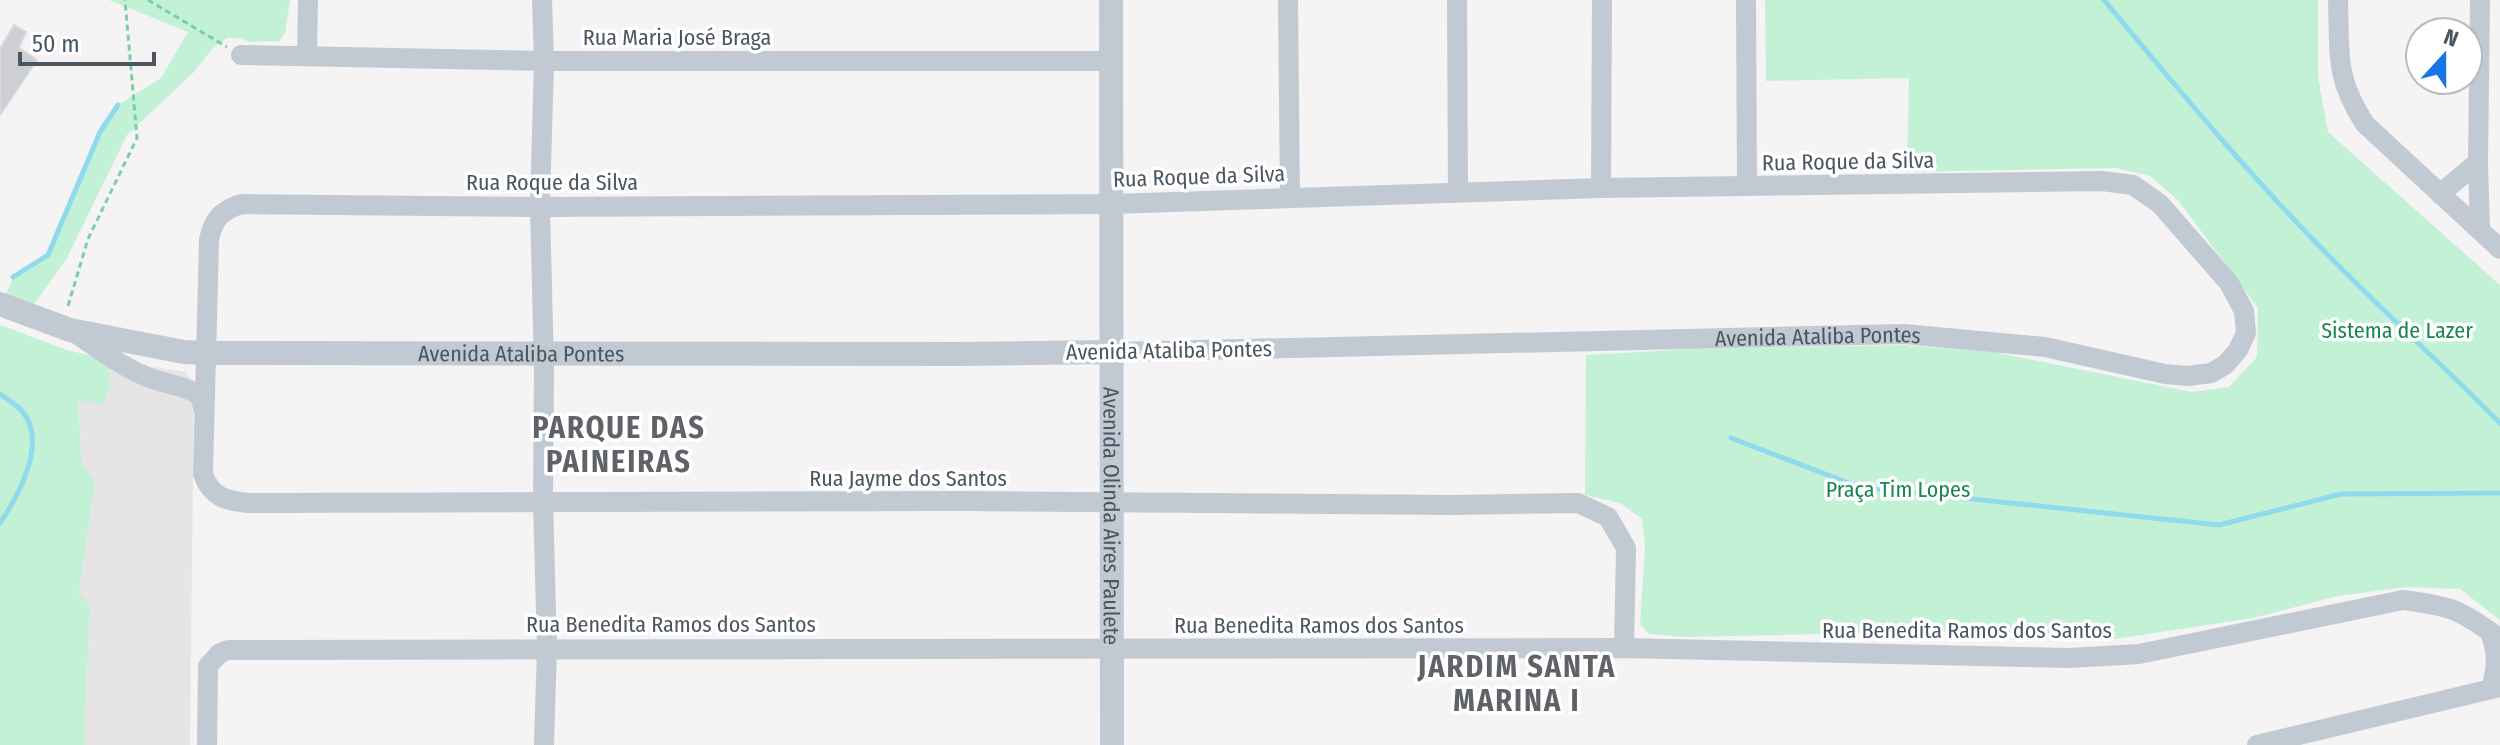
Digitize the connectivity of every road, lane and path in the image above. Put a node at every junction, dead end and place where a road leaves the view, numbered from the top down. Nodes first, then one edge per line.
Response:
1 (125, 0) edge
2 (148, 0) edge
3 (308, 0) edge
4 (542, 0) edge
5 (1111, 0) edge
6 (1288, 0) edge
7 (1457, 0) edge
8 (1602, 0) edge
9 (1746, 0) edge
10 (2338, 0) edge
11 (2480, 0) edge
12 (241, 55) joint
13 (307, 55) junction
14 (544, 61) junction
15 (1113, 61) junction
16 (2478, 162) junction
17 (1747, 186) junction
18 (1601, 188) junction
19 (1458, 192) junction
20 (2440, 194) junction
21 (1290, 197) junction
22 (1112, 204) junction
23 (540, 207) junction
24 (2480, 230) junction
25 (2500, 249) edge
26 (0, 304) edge
27 (66, 329) junction
28 (2246, 333) joint
29 (1112, 352) junction
30 (207, 353) junction
31 (544, 353) junction
32 (204, 411) junction
33 (543, 501) junction
34 (1114, 503) junction
35 (2495, 636) edge
36 (547, 648) junction
37 (1624, 648) junction
38 (1111, 649) junction
39 (2496, 688) edge
40 (207, 745) edge
41 (544, 745) edge
42 (1112, 745) edge
43 (2257, 745) edge

1 - 27 path
2 - 12 path
3 - 13 street
4 - 14 street
5 - 15 street, Avenida Olinda Aires Paulete
6 - 21 street
7 - 19 street
8 - 18 street
9 - 17 street
10 - 20 street
11 - 16 street
12 - 13 street, Rua Maria José Braga
13 - 14 street, Rua Maria José Braga
14 - 15 street, Rua Maria José Braga
14 - 23 street
15 - 22 street, Avenida Olinda Aires Paulete
16 - 20 street
16 - 24 street
17 - 18 street, Rua Roque da Silva
17 - 28 street, Rua Roque da Silva
18 - 19 street, Rua Roque da Silva
19 - 21 street, Rua Roque da Silva
20 - 24 street
21 - 22 street, Rua Roque da Silva
22 - 23 street, Rua Roque da Silva
22 - 29 street, Avenida Olinda Aires Paulete
23 - 30 street, Rua Roque da Silva
23 - 31 street
24 - 25 street
26 - 27 street, Avenida Ataliba Pontes
27 - 30 street, Avenida Ataliba Pontes
27 - 32 street, Avenida Ataliba Pontes
28 - 29 street, Avenida Ataliba Pontes
29 - 31 street, Avenida Ataliba Pontes
29 - 34 street, Avenida Olinda Aires Paulete
30 - 31 street, Avenida Ataliba Pontes
30 - 32 street, Rua Jayme dos Santos
31 - 33 street
32 - 33 street, Rua Jayme dos Santos
33 - 34 street, Rua Jayme dos Santos
33 - 36 street
34 - 37 street, Rua Jayme dos Santos
34 - 38 street, Avenida Olinda Aires Paulete
35 - 37 street, Rua Benedita Ramos dos Santos
35 - 39 street
36 - 38 street, Rua Benedita Ramos dos Santos
36 - 40 street, Rua Benedita Ramos dos Santos
36 - 41 street
37 - 38 street, Rua Benedita Ramos dos Santos
38 - 42 street, Avenida Olinda Aires Paulete
39 - 43 street

